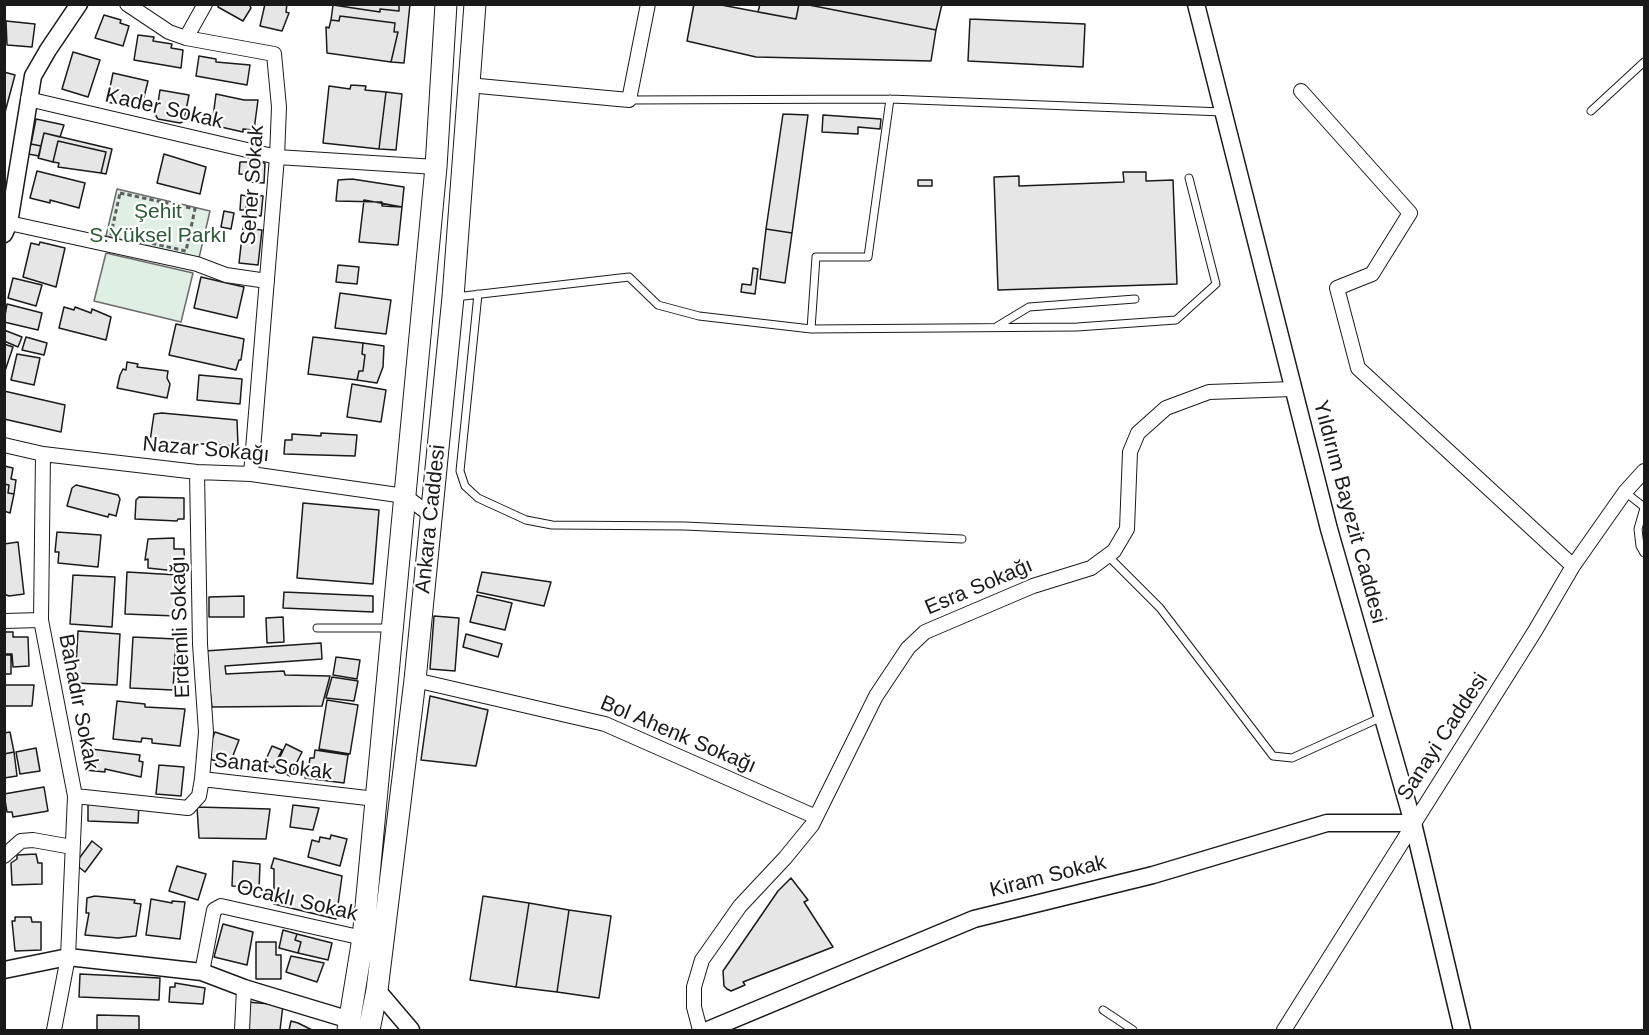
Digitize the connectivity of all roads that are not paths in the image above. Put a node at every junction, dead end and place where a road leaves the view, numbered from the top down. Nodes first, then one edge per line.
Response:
1 (79, 4) edge
2 (128, 4) edge
3 (205, 4) edge
4 (446, 4) edge
5 (475, 4) edge
6 (648, 4) edge
7 (1196, 4) edge
8 (186, 38) junction
9 (1644, 62) edge
10 (468, 85) junction
11 (1301, 91) dead end
12 (28, 99) junction
13 (890, 99) junction
14 (629, 100) junction
15 (1591, 111) dead end
16 (1223, 112) junction
17 (277, 157) junction
18 (436, 167) junction
19 (1188, 178) dead end
20 (7, 228) edge
21 (267, 281) junction
22 (478, 294) junction
23 (453, 297) junction
24 (1135, 299) dead end
25 (994, 328) junction
26 (811, 329) junction
27 (1293, 389) junction
28 (4, 445) edge
29 (43, 454) junction
30 (1644, 471) edge
31 (197, 472) junction
32 (251, 474) junction
33 (1625, 492) junction
34 (405, 496) junction
35 (1644, 507) edge
36 (432, 516) junction
37 (962, 538) dead end
38 (1644, 553) edge
39 (1108, 556) junction
40 (1573, 566) junction
41 (41, 620) junction
42 (4, 621) edge
43 (317, 628) dead end
44 (392, 628) junction
45 (416, 680) junction
46 (1383, 717) junction
47 (202, 780) junction
48 (75, 796) junction
49 (376, 799) junction
50 (816, 817) junction
51 (1413, 822) junction
52 (72, 847) junction
53 (4, 856) edge
54 (363, 938) junction
55 (68, 957) junction
56 (4, 970) edge
57 (202, 972) junction
58 (244, 988) junction
59 (377, 990) junction
60 (1103, 1010) dead end
61 (349, 1025) edge
62 (54, 1030) edge
63 (242, 1030) edge
64 (369, 1030) edge
65 (410, 1030) edge
66 (418, 1030) edge
67 (700, 1030) edge
68 (708, 1030) edge
69 (1133, 1030) edge
70 (1284, 1030) edge
71 (1462, 1030) edge

1 - 12 street
2 - 8 street, Seher Sokak
3 - 8 street
4 - 18 main road, Ankara Caddesi
5 - 10 main road, Ankara Caddesi
6 - 14 street
7 - 16 street, Yıldırım Bayezit Caddesi
8 - 17 street, Seher Sokak
9 - 15 lane
10 - 14 street
10 - 23 main road, Ankara Caddesi
11 - 40 street
12 - 17 street, Kader Sokak
12 - 20 street
13 - 14 lane
13 - 16 lane
13 - 26 lane
16 - 27 street, Yıldırım Bayezit Caddesi
17 - 18 street, Kader Sokak
17 - 21 street, Seher Sokak
18 - 34 main road, Ankara Caddesi
19 - 25 lane
20 - 21 street
21 - 32 street, Seher Sokak
22 - 23 lane
22 - 26 lane
22 - 37 lane
23 - 36 main road, Ankara Caddesi
24 - 25 lane
25 - 26 lane
27 - 39 street, Esra Sokağı
27 - 46 street, Yıldırım Bayezit Caddesi
28 - 29 street, Nazar Sokağı
29 - 31 street, Nazar Sokağı
29 - 41 street, Bahadır Sokak
30 - 33 street, Sanayi Caddesi
31 - 32 street, Nazar Sokağı
31 - 47 street, Erdemli Sokağı
32 - 34 street, Nazar Sokağı
33 - 35 lane
33 - 40 street, Sanayi Caddesi
34 - 36 street
34 - 44 main road, Ankara Caddesi
35 - 38 lane
36 - 45 main road, Ankara Caddesi
39 - 46 lane
39 - 50 street, Esra Sokağı
40 - 51 street, Sanayi Caddesi
41 - 42 street
41 - 48 street, Bahadır Sokak
43 - 44 lane
44 - 49 main road, Ankara Caddesi
45 - 50 street, Bol Ahenk Sokağı
45 - 59 main road, Ankara Caddesi
46 - 51 street, Yıldırım Bayezit Caddesi
47 - 48 street, Sanat Sokak
47 - 49 street, Sanat Sokak
48 - 52 street, Bahadır Sokak
49 - 54 main road, Ankara Caddesi
50 - 67 street, Esra Sokağı
51 - 68 street, Kiram Sokak
51 - 70 street, Sanayi Caddesi
51 - 71 street, Yıldırım Bayezit Caddesi
52 - 53 street
52 - 55 street, Bahadır Sokak
54 - 57 street, Ocaklı Sokak
54 - 61 main road, Ankara Caddesi
55 - 56 street
55 - 57 street
55 - 62 street, Bahadır Sokak
57 - 58 street
58 - 61 street
58 - 63 street
59 - 64 main road, Ankara Caddesi
59 - 65 street
60 - 69 lane
65 - 66 street

